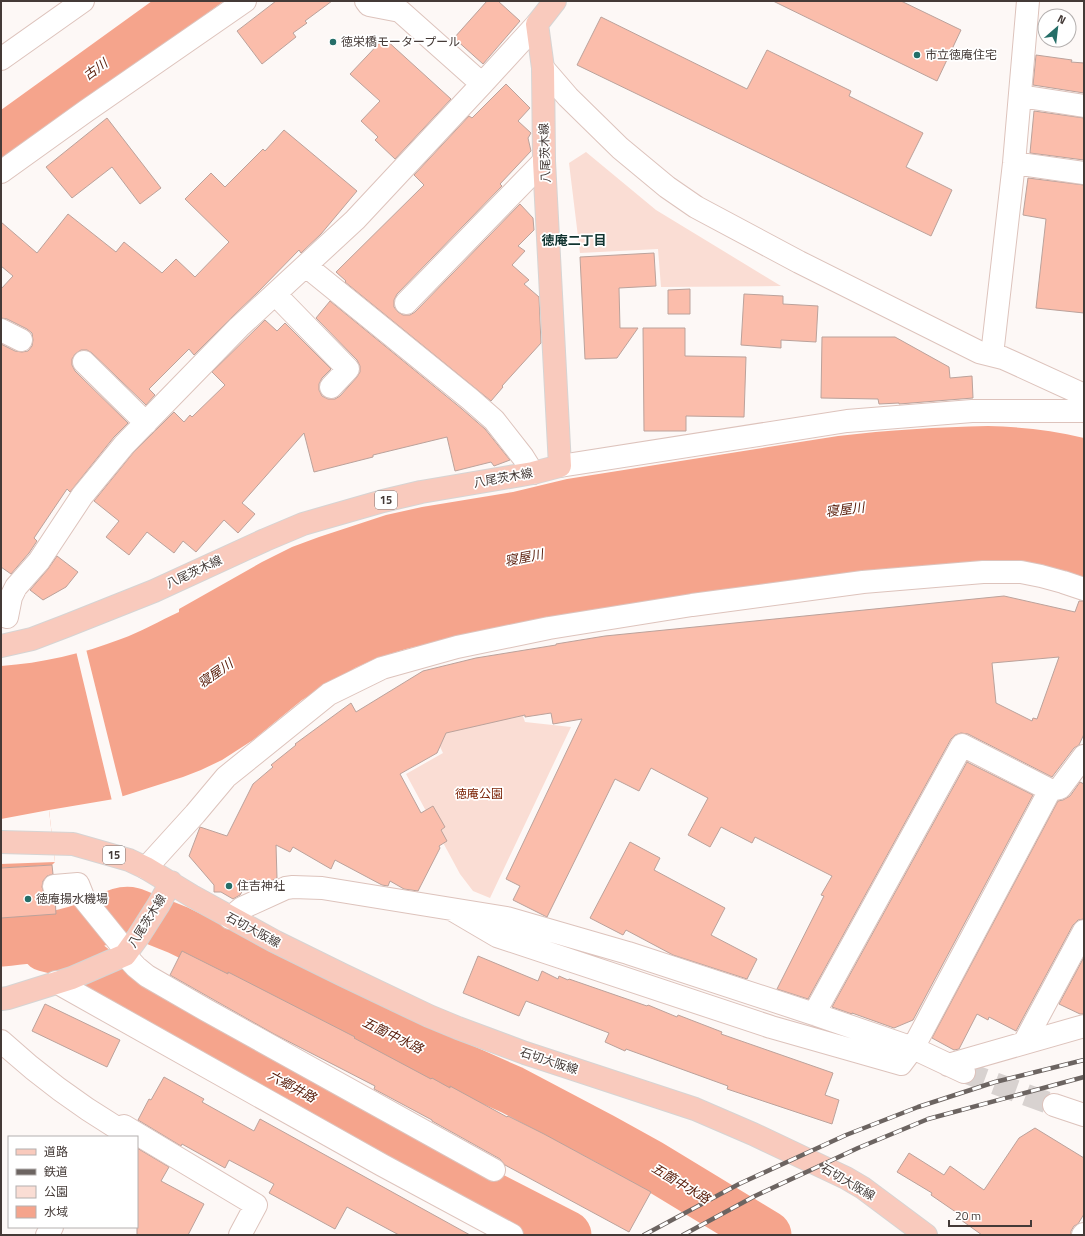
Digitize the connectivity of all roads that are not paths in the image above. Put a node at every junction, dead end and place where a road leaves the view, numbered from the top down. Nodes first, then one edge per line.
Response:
1 (83, 1) edge
2 (245, 1) edge
3 (366, 1) edge
4 (555, 1) edge
5 (1028, 1) edge
6 (537, 24) junction
7 (1, 59) edge
8 (543, 68) junction
9 (482, 84) junction
10 (1020, 96) junction
11 (1084, 106) edge
12 (544, 161) junction
13 (1014, 163) junction
14 (1, 172) edge
15 (1084, 173) edge
16 (306, 266) junction
17 (275, 294) junction
18 (406, 303) dead end
19 (1, 330) edge
20 (21, 340) dead end
21 (992, 355) junction
22 (84, 362) dead end
23 (331, 387) dead end
24 (1084, 395) edge
25 (1084, 411) edge
26 (146, 423) junction
27 (560, 466) junction
28 (534, 473) junction
29 (1084, 590) edge
30 (7, 617) dead end
31 (1, 646) edge
32 (1084, 757) edge
33 (1050, 790) junction
34 (1, 842) edge
35 (146, 868) junction
36 (171, 882) junction
37 (54, 886) dead end
38 (451, 909) junction
39 (230, 918) junction
40 (1084, 931) edge
41 (125, 948) junction
42 (64, 980) junction
43 (3, 1001) edge
44 (814, 1014) junction
45 (1084, 1026) edge
46 (1, 1041) edge
47 (1024, 1043) junction
48 (913, 1048) junction
49 (1054, 1105) tunnel mouth
50 (1084, 1115) edge
51 (114, 1133) edge
52 (494, 1170) dead end
53 (240, 1235) edge
54 (512, 1235) edge
55 (926, 1235) edge

1 - 7 street
2 - 14 street
3 - 9 street
4 - 6 main road
5 - 10 street
6 - 8 main road, 八尾茨木線
6 - 9 street
8 - 12 main road, 八尾茨木線
8 - 21 street
9 - 16 street
10 - 11 street
10 - 13 street
12 - 18 street
12 - 27 main road, 八尾茨木線
13 - 15 street
13 - 21 street
16 - 17 street
16 - 28 street
17 - 23 street
17 - 26 street
19 - 20 street
21 - 24 street
22 - 26 street
25 - 27 street
26 - 30 street
27 - 28 main road, 八尾茨木線 / 15
28 - 31 main road, 八尾茨木線 / 15
29 - 35 street
32 - 33 street
33 - 44 street
33 - 48 street
34 - 35 main road, 八尾茨木線 / 15
35 - 36 main road, 八尾茨木線 / 15
36 - 39 main road, 石切大阪線
36 - 41 main road, 八尾茨木線
37 - 41 street
38 - 39 street
38 - 44 street
38 - 48 street
39 - 55 main road, 石切大阪線
40 - 47 street
41 - 42 main road, 八尾茨木線
41 - 52 street
42 - 43 main road, 八尾茨木線
42 - 54 street
44 - 48 street
45 - 47 street
46 - 51 street
47 - 48 street
49 - 50 street
51 - 53 street

